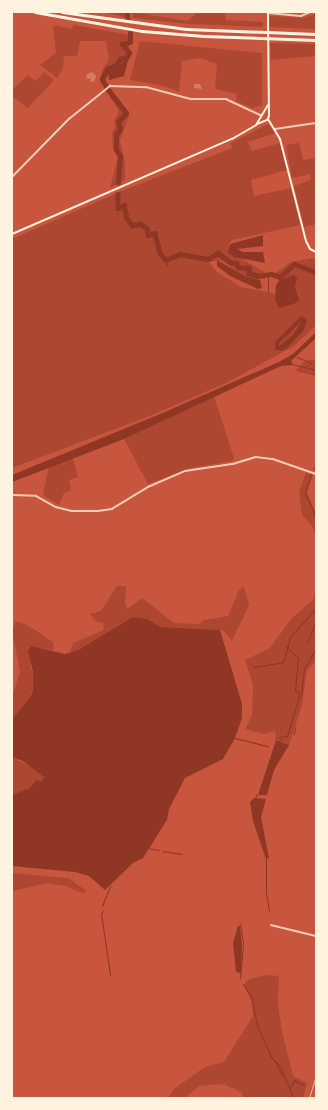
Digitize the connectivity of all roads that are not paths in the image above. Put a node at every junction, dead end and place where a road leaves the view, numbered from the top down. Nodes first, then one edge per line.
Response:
1 (35, 12) edge
2 (62, 12) edge
3 (311, 12) edge
4 (268, 13) edge
5 (316, 34) edge
6 (316, 40) edge
7 (268, 105) junction
8 (264, 112) junction
9 (268, 114) junction
10 (260, 117) junction
11 (266, 120) junction
12 (316, 123) edge
13 (256, 125) junction
14 (275, 130) junction
15 (12, 177) edge
16 (12, 234) edge
17 (316, 252) edge
18 (316, 474) edge
19 (12, 495) edge
20 (271, 925) dead end
21 (316, 936) edge

1 - 6 highway
2 - 5 highway
3 - 4 street
4 - 7 main road
7 - 8 main road
7 - 9 main road
8 - 9 main road
8 - 10 main road
9 - 11 main road
10 - 11 main road
10 - 13 main road
10 - 15 street
11 - 13 main road
11 - 14 main road
12 - 14 street
13 - 16 main road
14 - 17 main road
18 - 19 street
20 - 21 street

